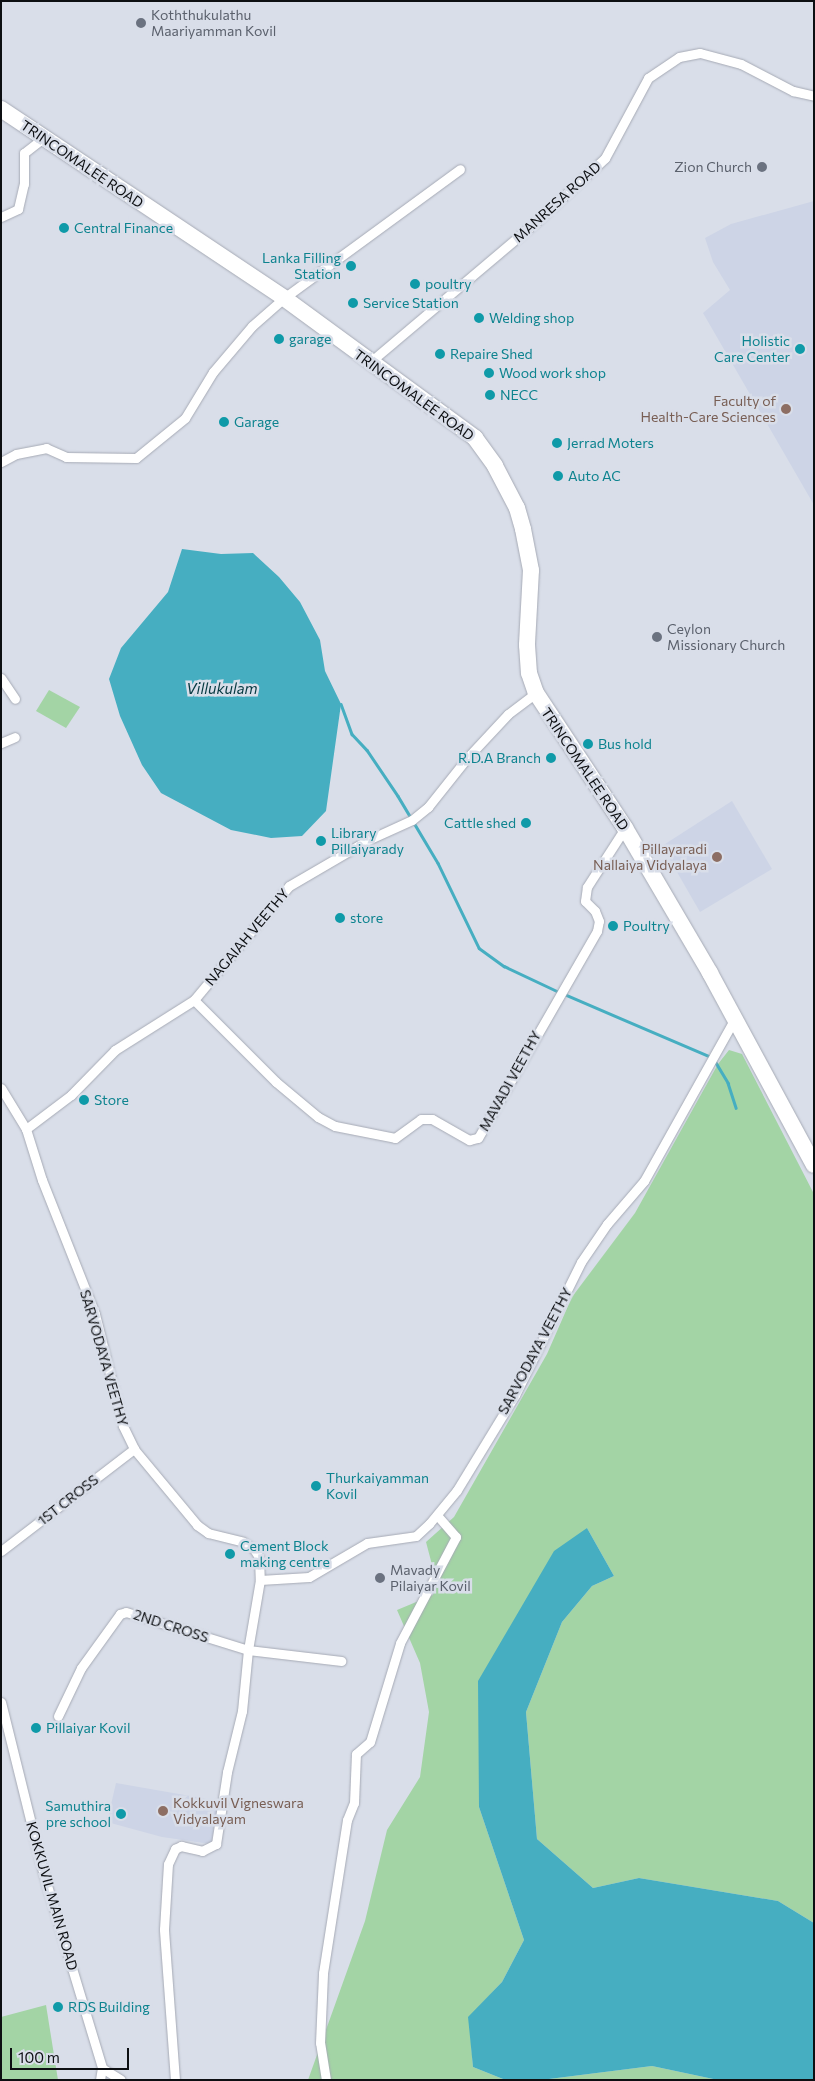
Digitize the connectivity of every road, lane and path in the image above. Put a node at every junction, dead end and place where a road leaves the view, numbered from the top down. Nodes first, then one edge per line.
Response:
1 (814, 96) edge
2 (1, 109) edge
3 (43, 138) junction
4 (460, 169) dead end
5 (1, 217) edge
6 (284, 298) junction
7 (369, 363) junction
8 (1, 462) edge
9 (1, 678) edge
10 (536, 692) junction
11 (15, 699) dead end
12 (15, 736) dead end
13 (1, 743) edge
14 (625, 828) junction
15 (194, 1000) junction
16 (734, 1020) junction
17 (1, 1088) edge
18 (26, 1129) junction
19 (814, 1165) edge
20 (134, 1449) junction
21 (437, 1515) junction
22 (1, 1551) edge
23 (260, 1580) junction
24 (248, 1650) junction
25 (341, 1661) dead end
26 (1, 1702) edge
27 (58, 1716) dead end
28 (102, 2068) junction
29 (100, 2080) edge
30 (121, 2080) edge
31 (176, 2080) edge
32 (326, 2080) edge

1 - 7 street, MANRESA ROAD
2 - 3 highway, TRINCOMALEE ROAD
3 - 5 street
3 - 6 highway, TRINCOMALEE ROAD
4 - 6 street
6 - 7 highway, TRINCOMALEE ROAD
6 - 8 street
7 - 10 highway, TRINCOMALEE ROAD
9 - 11 street
10 - 14 highway, TRINCOMALEE ROAD
10 - 15 street, NAGAIAH VEETHY
12 - 13 street
14 - 15 street, MAVADI VEETHY
14 - 16 highway, TRINCOMALEE ROAD
15 - 18 street, NAGAIAH VEETHY
16 - 19 highway, TRINCOMALEE ROAD
16 - 21 street, SARVODAYA VEETHY
17 - 18 street, SARVODAYA VEETHY
18 - 20 street, SARVODAYA VEETHY
20 - 22 street, 1ST CROSS
20 - 23 street, SARVODAYA VEETHY
21 - 23 street, SARVODAYA VEETHY
21 - 32 street
23 - 24 street, SARVODAYA VEETHY
24 - 25 street, 2ND CROSS
24 - 27 street, 2ND CROSS
24 - 31 street, SARVODAYA VEETHY
26 - 28 street, KOKKUVIL MAIN ROAD
28 - 29 street
28 - 30 street

